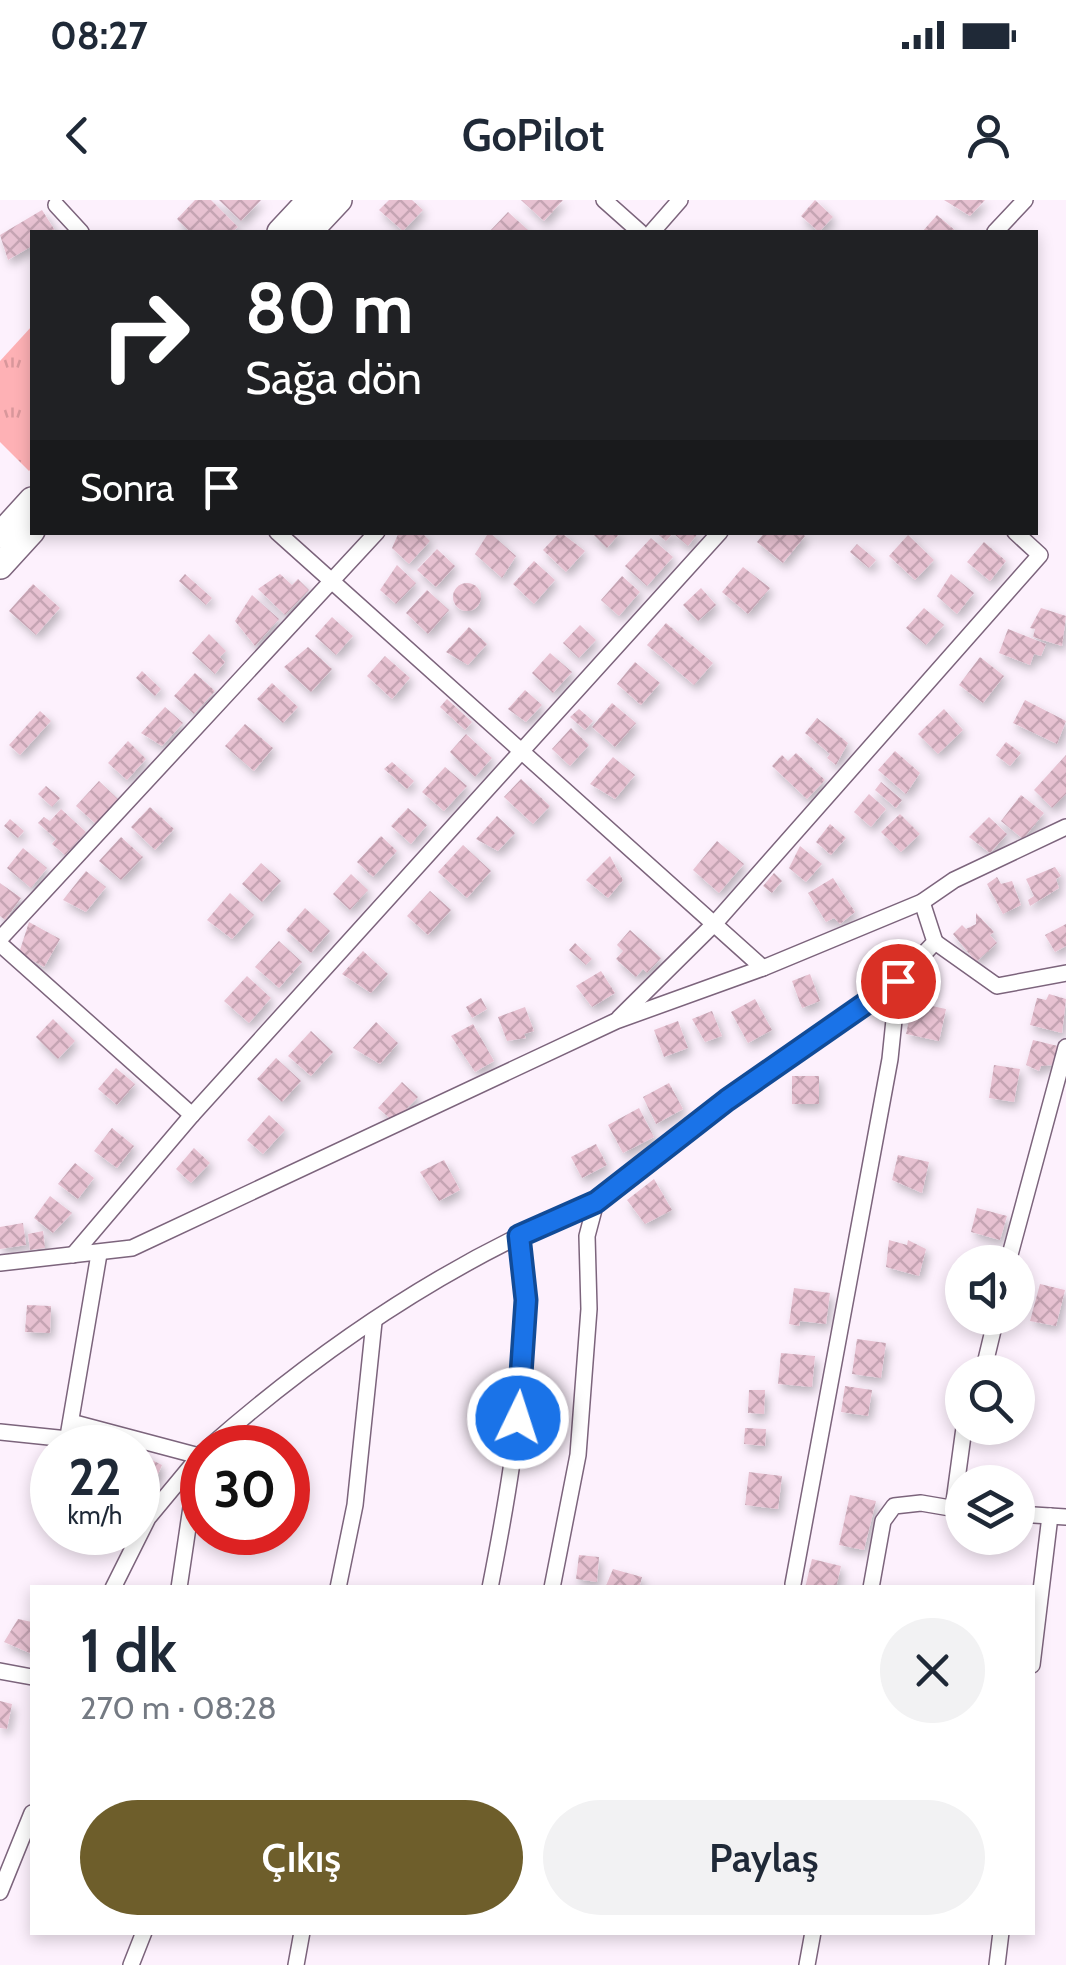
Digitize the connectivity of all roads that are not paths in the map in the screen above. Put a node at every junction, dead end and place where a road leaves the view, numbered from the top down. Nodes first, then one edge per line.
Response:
1 (310, 200) edge
2 (339, 200) edge
3 (604, 200) edge
4 (680, 200) edge
5 (1025, 200) edge
6 (56, 204) dead end
7 (79, 230) edge
8 (282, 230) edge
9 (311, 230) edge
10 (638, 230) edge
11 (654, 230) edge
12 (997, 230) edge
13 (30, 502) edge
14 (30, 533) edge
15 (0, 535) edge
16 (281, 535) edge
17 (374, 535) edge
18 (717, 535) edge
19 (1018, 535) edge
20 (0, 566) edge
21 (334, 580) junction
22 (524, 750) junction
23 (1066, 827) edge
24 (922, 902) junction
25 (716, 922) junction
26 (0, 942) edge
27 (935, 942) junction
28 (762, 968) junction
29 (1066, 973) edge
30 (898, 981) junction
31 (616, 1021) junction
32 (1066, 1047) edge
33 (192, 1114) junction
34 (596, 1202) junction
35 (519, 1236) junction
36 (1013, 1245) edge
37 (99, 1254) junction
38 (74, 1255) junction
39 (0, 1263) edge
40 (374, 1322) junction
41 (70, 1425) edge
42 (234, 1425) edge
43 (0, 1432) edge
44 (30, 1434) edge
45 (180, 1480) edge
46 (945, 1507) edge
47 (1058, 1517) edge
48 (185, 1555) edge
49 (794, 1584) dead end
50 (114, 1585) edge
51 (180, 1585) edge
52 (339, 1585) edge
53 (491, 1585) edge
54 (553, 1585) edge
55 (872, 1585) edge
56 (1035, 1648) edge
57 (0, 1671) edge
58 (30, 1677) edge
59 (30, 1818) edge
60 (0, 1892) edge
61 (143, 1935) edge
62 (301, 1935) edge
63 (812, 1935) edge
64 (1001, 1935) edge
65 (131, 1965) edge
66 (296, 1965) edge
67 (807, 1965) edge
68 (997, 1965) edge

1 - 8 main road
2 - 9 main road
3 - 10 street
4 - 11 street
5 - 12 street
6 - 7 street
13 - 15 main road
14 - 20 main road
16 - 21 street
17 - 21 street
18 - 22 street
19 - 25 street
21 - 22 street
21 - 26 street
22 - 25 street
22 - 33 street
23 - 24 street
24 - 27 street
24 - 28 street
25 - 28 street
25 - 31 street
26 - 33 street
27 - 29 street
27 - 30 street
28 - 31 street
30 - 34 street
30 - 49 street
31 - 37 street
32 - 36 street
33 - 38 street
34 - 35 street
34 - 54 street
35 - 40 street
35 - 53 street
37 - 38 street
37 - 41 street
38 - 39 street
40 - 42 street
40 - 52 street
43 - 44 street
45 - 50 street
46 - 55 street
47 - 56 street
48 - 51 street
57 - 58 street
59 - 60 street
61 - 65 street
62 - 66 street
63 - 67 street
64 - 68 street

